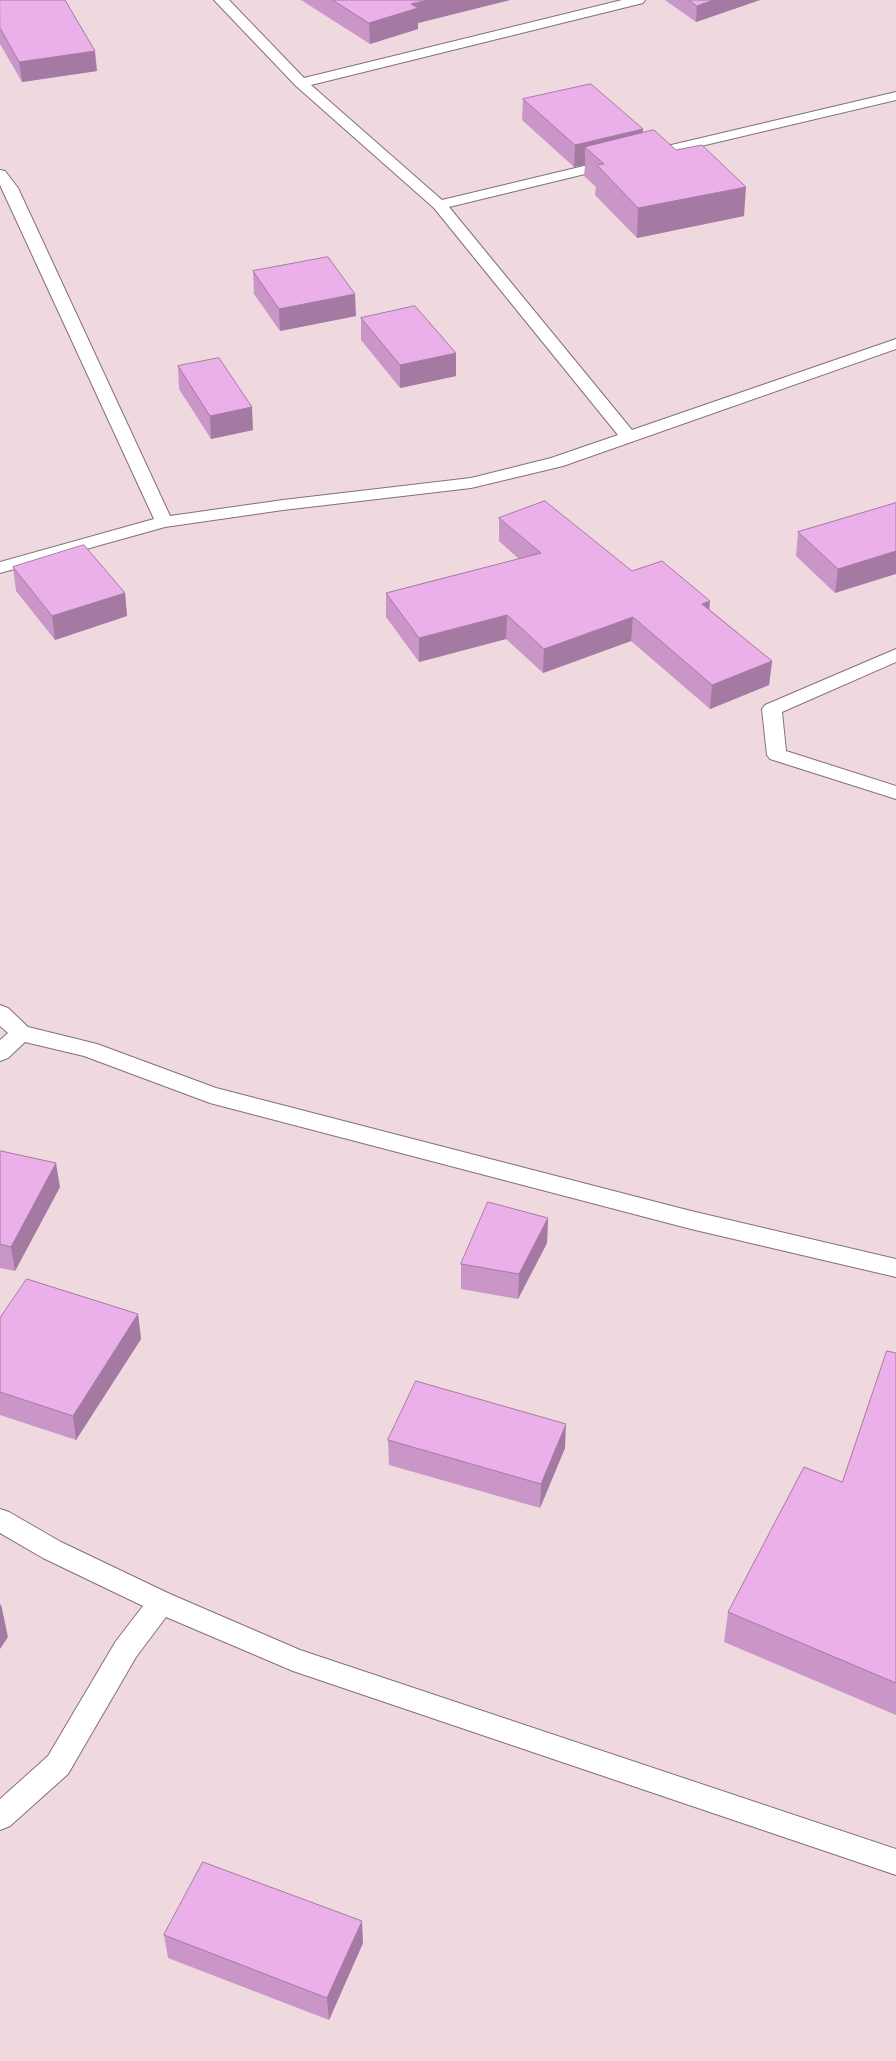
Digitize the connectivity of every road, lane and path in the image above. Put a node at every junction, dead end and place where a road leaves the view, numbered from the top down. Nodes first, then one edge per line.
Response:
1 (221, 0) edge
2 (638, 0) edge
3 (300, 83) junction
4 (896, 96) edge
5 (0, 174) edge
6 (439, 205) junction
7 (896, 344) edge
8 (629, 438) junction
9 (164, 522) junction
10 (0, 568) edge
11 (896, 655) edge
12 (896, 793) edge
13 (0, 1013) edge
14 (21, 1033) junction
15 (0, 1053) edge
16 (896, 1268) edge
17 (0, 1520) edge
18 (160, 1602) junction
19 (0, 1817) edge
20 (896, 1862) edge

1 - 3 street
2 - 3 street
3 - 6 street
4 - 6 street
5 - 9 street
6 - 8 street
7 - 8 street
8 - 9 street
9 - 10 street
11 - 12 street
13 - 14 street
14 - 15 street
14 - 16 street
17 - 18 street
18 - 19 street
18 - 20 street

